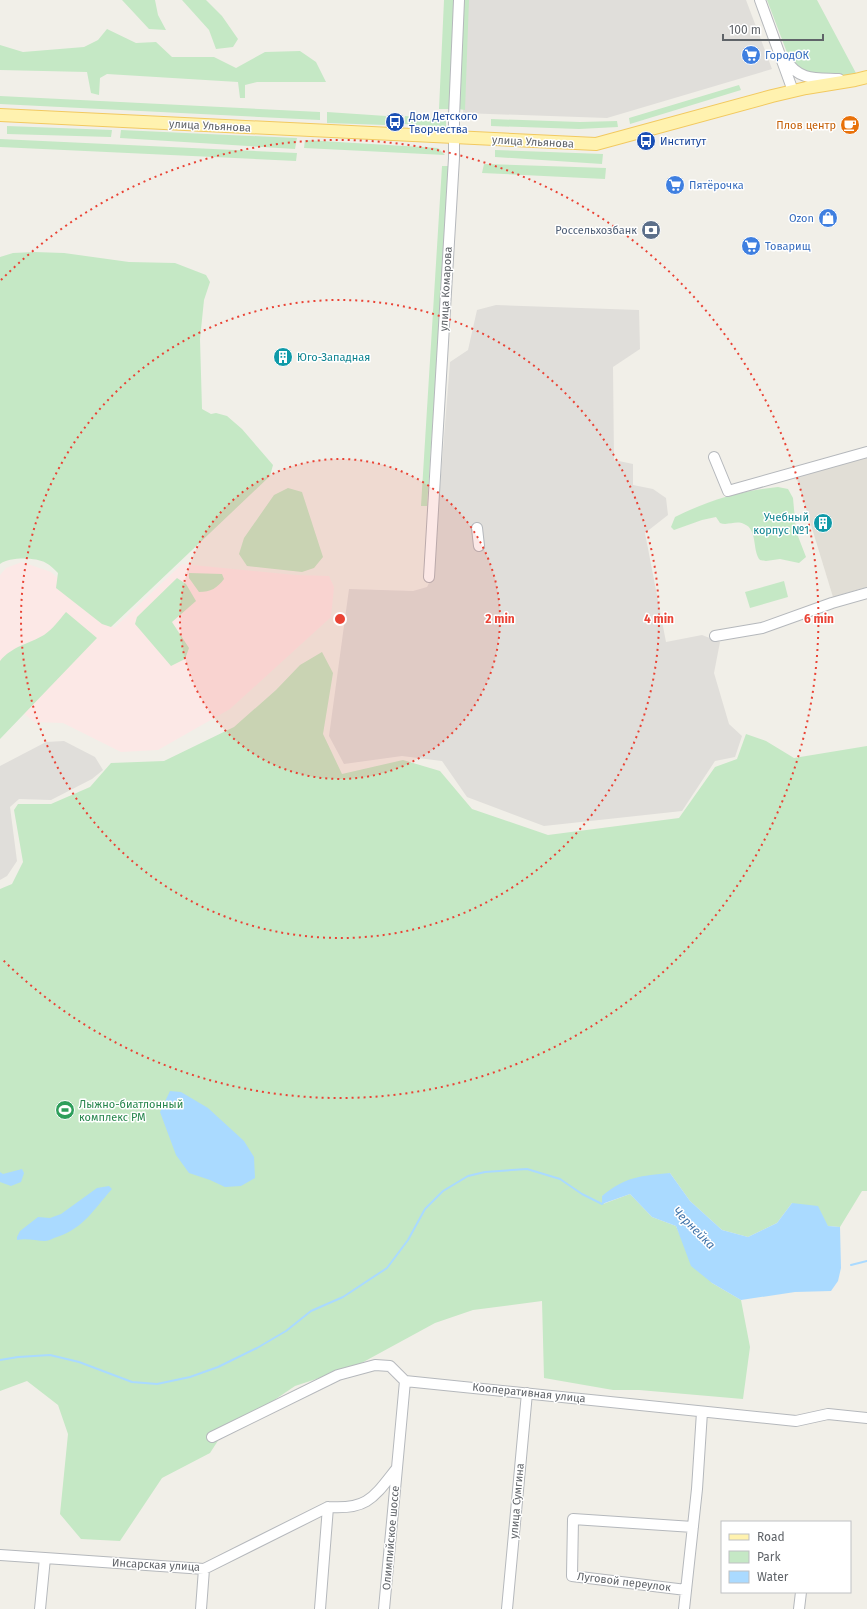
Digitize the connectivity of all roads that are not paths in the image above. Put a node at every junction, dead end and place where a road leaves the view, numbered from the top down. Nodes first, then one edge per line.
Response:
1 (460, 0) edge
2 (760, 0) edge
3 (777, 44) junction
4 (861, 78) edge
5 (793, 91) junction
6 (0, 115) edge
7 (455, 138) junction
8 (867, 452) edge
9 (714, 457) dead end
10 (477, 528) dead end
11 (479, 546) dead end
12 (429, 577) dead end
13 (867, 593) edge
14 (715, 636) dead end
15 (405, 1381) junction
16 (528, 1393) junction
17 (702, 1412) junction
18 (867, 1418) edge
19 (212, 1437) dead end
20 (398, 1468) junction
21 (328, 1507) junction
22 (693, 1527) junction
23 (0, 1555) edge
24 (45, 1558) junction
25 (204, 1569) junction
26 (686, 1590) junction
27 (801, 1593) edge
28 (40, 1609) edge
29 (201, 1609) edge
30 (320, 1609) edge
31 (384, 1609) edge
32 (507, 1609) edge
33 (684, 1609) edge
34 (799, 1609) edge

1 - 7 street, улица Комарова
2 - 3 street
3 - 4 street
3 - 5 street
4 - 5 main road, улица Ульянова
5 - 7 main road, улица Ульянова
6 - 7 main road, улица Ульянова
7 - 12 street, улица Комарова
8 - 9 street
10 - 11 street
13 - 14 street
15 - 16 street, Кооперативная улица
15 - 19 street
15 - 20 street, Олимпийское шоссе
16 - 17 street, Кооперативная улица
16 - 32 street, улица Сумгина
17 - 18 street, Кооперативная улица
17 - 22 street, Луговой переулок
20 - 21 street
20 - 31 street, Олимпийское шоссе
21 - 25 street, Инсарская улица
21 - 30 street
22 - 26 street, Луговой переулок
22 - 26 street, Луговой переулок
23 - 24 street, Инсарская улица
24 - 25 street, Инсарская улица
24 - 28 street
25 - 29 street
26 - 33 street, Луговой переулок
27 - 34 street

